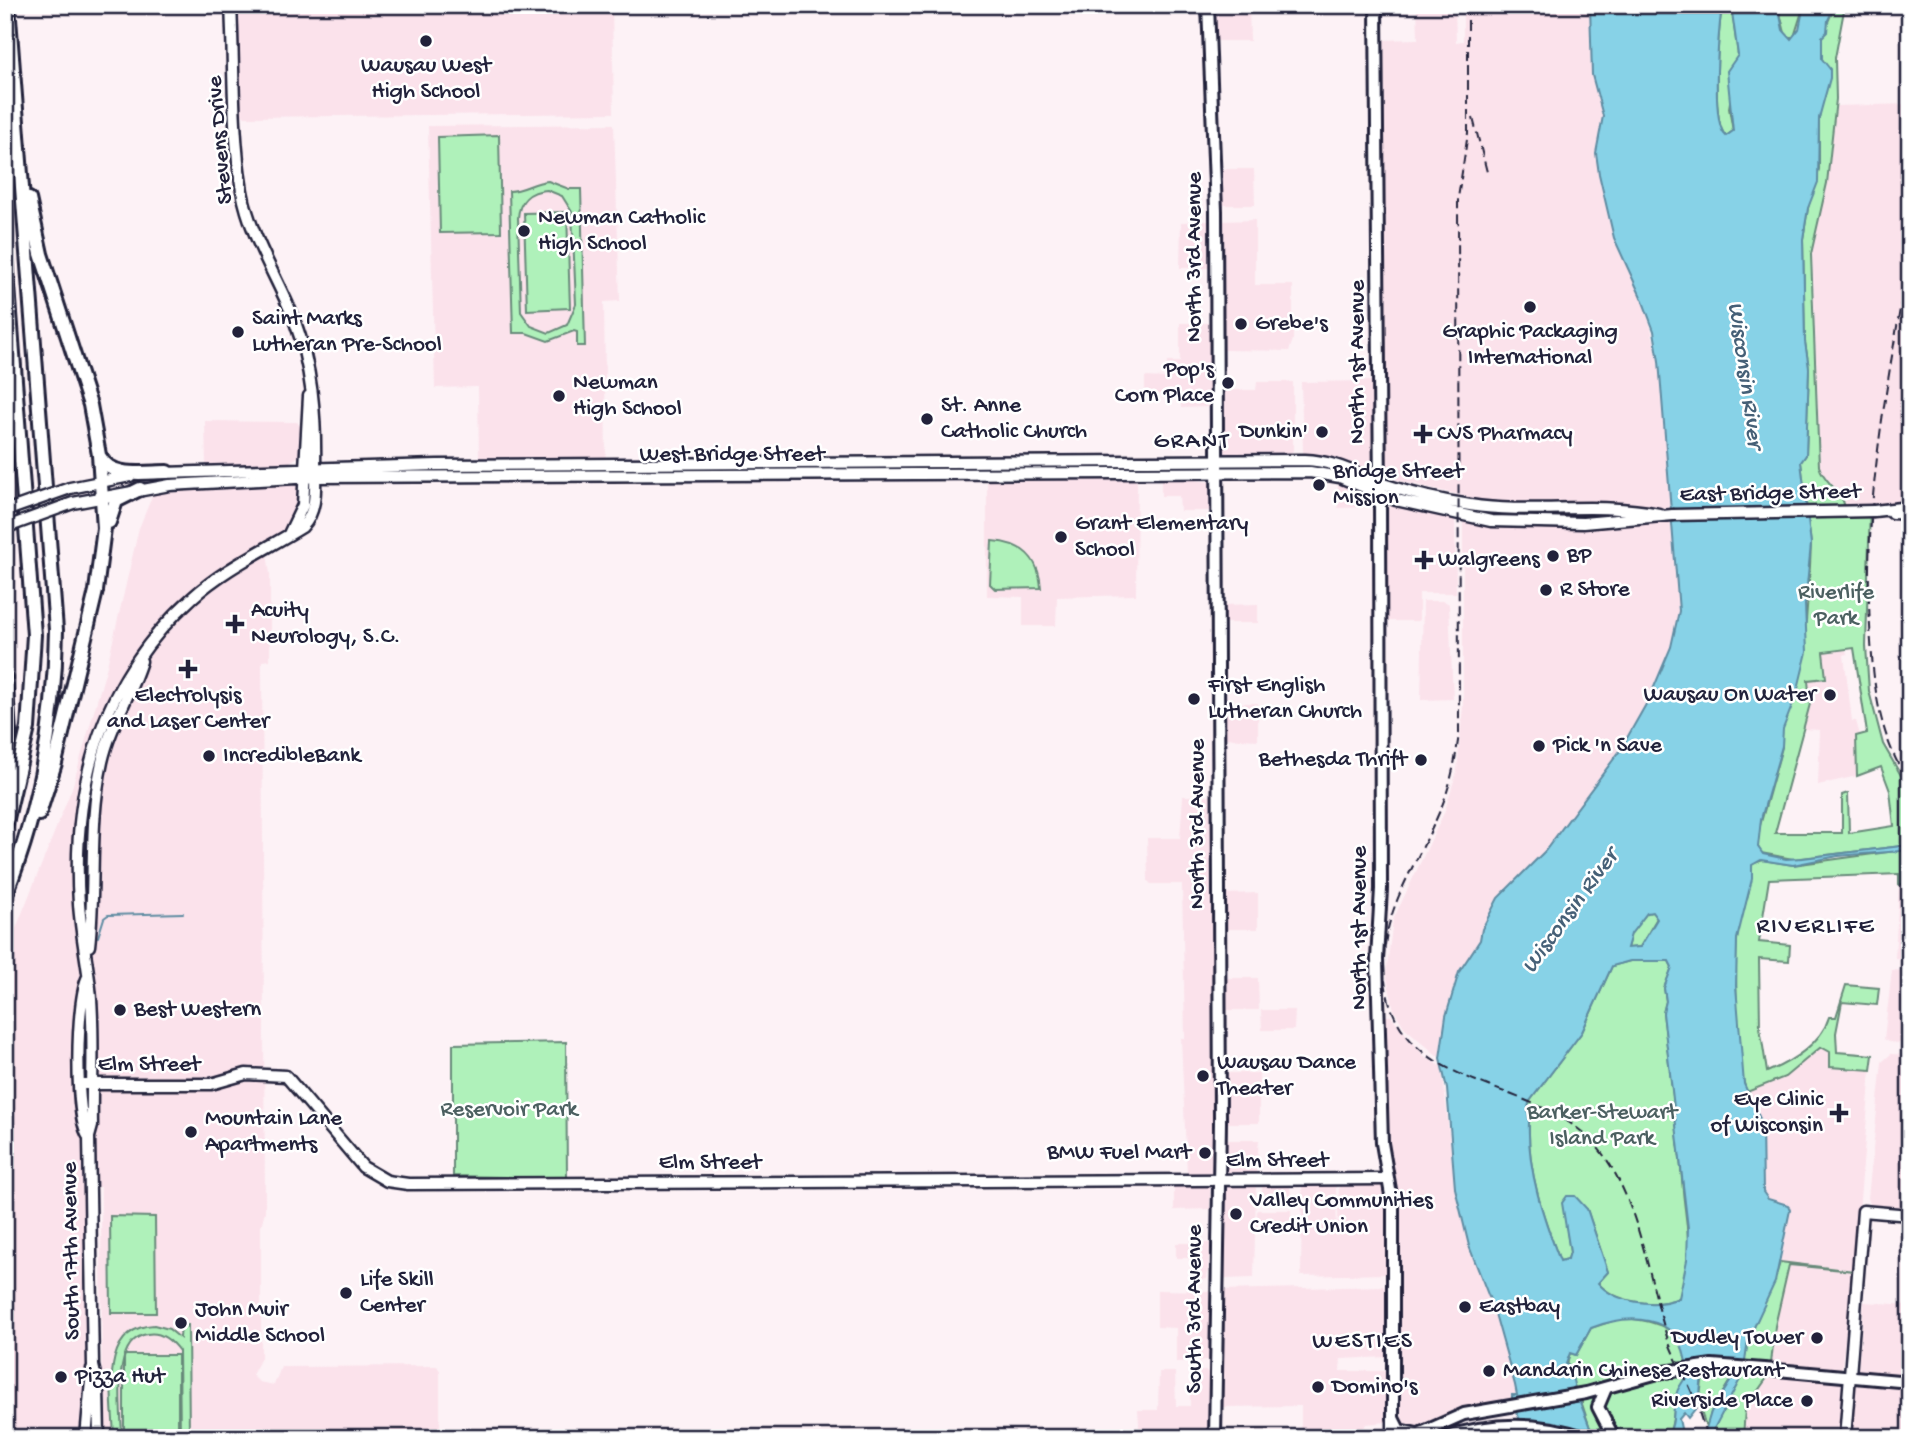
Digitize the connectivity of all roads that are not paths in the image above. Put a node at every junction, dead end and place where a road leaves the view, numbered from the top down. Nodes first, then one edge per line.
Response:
1 (8, 5) edge
2 (231, 5) edge
3 (1208, 5) edge
4 (1376, 5) edge
5 (16, 109) junction
6 (5, 246) edge
7 (311, 385) junction
8 (99, 455) junction
9 (1216, 460) junction
10 (303, 466) junction
11 (315, 466) junction
12 (167, 472) junction
13 (1216, 472) junction
14 (315, 477) junction
15 (303, 478) junction
16 (101, 481) junction
17 (1380, 482) junction
18 (140, 489) junction
19 (1380, 495) junction
20 (102, 496) junction
21 (1910, 507) edge
22 (5, 511) edge
23 (1874, 511) junction
24 (1910, 514) edge
25 (1666, 515) junction
26 (6, 527) edge
27 (290, 533) junction
28 (92, 607) junction
29 (142, 657) joint
30 (5, 677) edge
31 (5, 788) edge
32 (5, 827) edge
33 (26, 839) junction
34 (5, 897) edge
35 (85, 1084) junction
36 (1388, 1179) junction
37 (1218, 1181) junction
38 (1910, 1215) edge
39 (93, 1366) junction
40 (1850, 1377) junction
41 (1910, 1382) edge
42 (1606, 1388) junction
43 (1393, 1418) junction
44 (1413, 1436) edge
45 (86, 1438) edge
46 (99, 1438) edge
47 (1215, 1438) edge
48 (1392, 1438) edge
49 (1444, 1438) edge
50 (1587, 1438) edge
51 (1614, 1438) edge
52 (1844, 1438) edge

1 - 5 highway
2 - 7 main road, Stevens Drive
3 - 9 main road, North 3rd Avenue
4 - 17 main road, North 1st Avenue
5 - 8 highway
5 - 33 highway
6 - 32 highway
7 - 10 main road, Stevens Drive
7 - 11 main road, Stevens Drive
8 - 12 highway
8 - 16 highway
9 - 11 main road, West Bridge Street
9 - 13 main road, North 3rd Avenue
9 - 17 main road, West Bridge Street
10 - 11 main road, West Bridge Street
10 - 12 main road, West Bridge Street
10 - 15 main road, Stevens Drive
11 - 14 main road, Stevens Drive
12 - 16 main road, West Bridge Street
13 - 14 main road, West Bridge Street
13 - 19 main road, West Bridge Street
13 - 37 main road, North 3rd Avenue
14 - 15 main road, West Bridge Street
14 - 27 main road, Stevens Drive
15 - 18 main road, West Bridge Street
15 - 27 main road, Stevens Drive
16 - 20 highway
16 - 22 main road, West Bridge Street, bridge
17 - 19 main road, North 1st Avenue
17 - 25 main road, West Bridge Street
18 - 20 main road, West Bridge Street
18 - 28 highway
19 - 25 main road, West Bridge Street
19 - 36 main road, North 1st Avenue
20 - 26 main road, West Bridge Street, bridge
20 - 28 highway
21 - 23 main road, East Bridge Street
23 - 24 main road, East Bridge Street
23 - 25 main road, East Bridge Street, bridge
27 - 29 main road, Stevens Drive
28 - 33 highway
29 - 35 main road, South 17th Avenue
30 - 31 highway
33 - 34 highway
35 - 37 main road, Elm Street
35 - 39 main road, South 17th Avenue
36 - 37 main road, Elm Street
36 - 43 main road, North 1st Avenue
37 - 47 main road, South 3rd Avenue
38 - 40 main road
39 - 45 main road, South 17th Avenue
39 - 46 main road, South 17th Avenue
40 - 41 main road
40 - 42 main road, bridge
40 - 52 main road
42 - 44 main road
42 - 51 main road
43 - 44 main road
43 - 48 main road
49 - 50 main road

